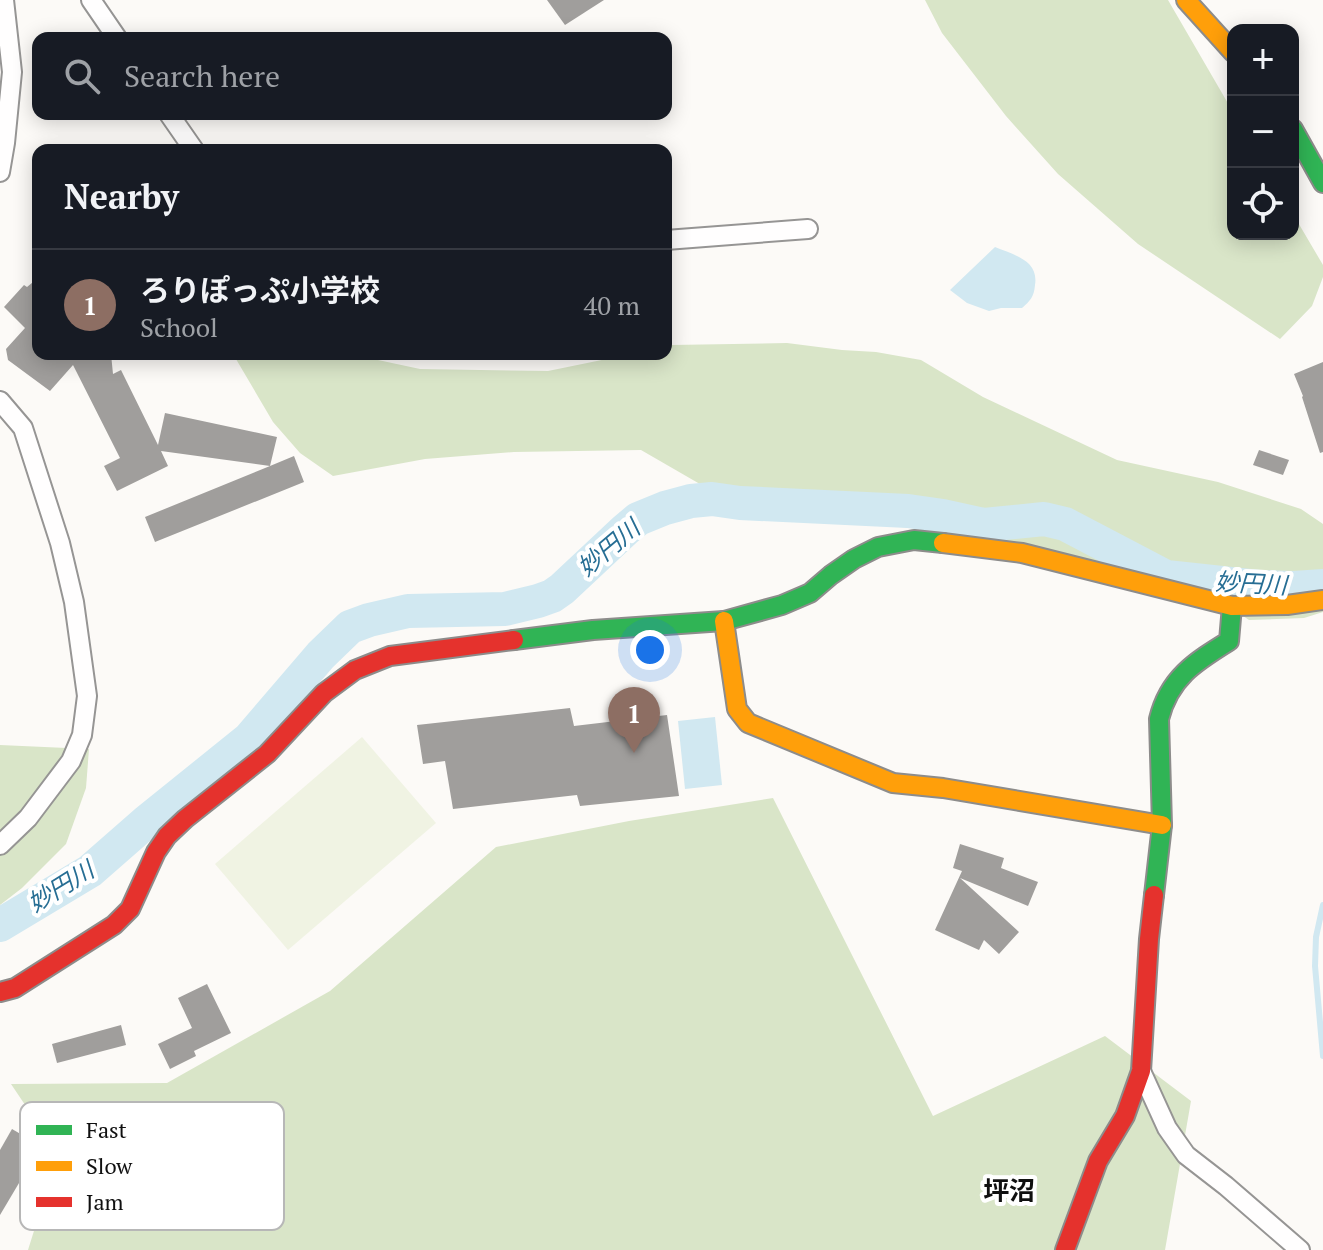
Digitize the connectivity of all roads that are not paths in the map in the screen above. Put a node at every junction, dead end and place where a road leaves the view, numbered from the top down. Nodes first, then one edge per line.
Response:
1 (4, 0) edge
2 (91, 0) edge
3 (1186, 0) edge
4 (113, 32) edge
5 (1227, 45) edge
6 (173, 120) edge
7 (1299, 140) edge
8 (190, 144) edge
9 (0, 172) edge
10 (1323, 183) edge
11 (808, 229) dead end
12 (672, 240) edge
13 (0, 401) edge
14 (1323, 600) edge
15 (1232, 606) junction
16 (724, 621) junction
17 (1162, 825) junction
18 (0, 845) edge
19 (0, 992) edge
20 (1141, 1071) junction
21 (1065, 1250) edge
22 (1300, 1250) edge

1 - 9 street
2 - 4 street
3 - 5 street
6 - 8 street
7 - 10 street
11 - 12 street
13 - 18 street
14 - 15 street
15 - 16 street
15 - 17 street
16 - 17 street
16 - 19 street
17 - 20 street
20 - 21 street
20 - 22 street

